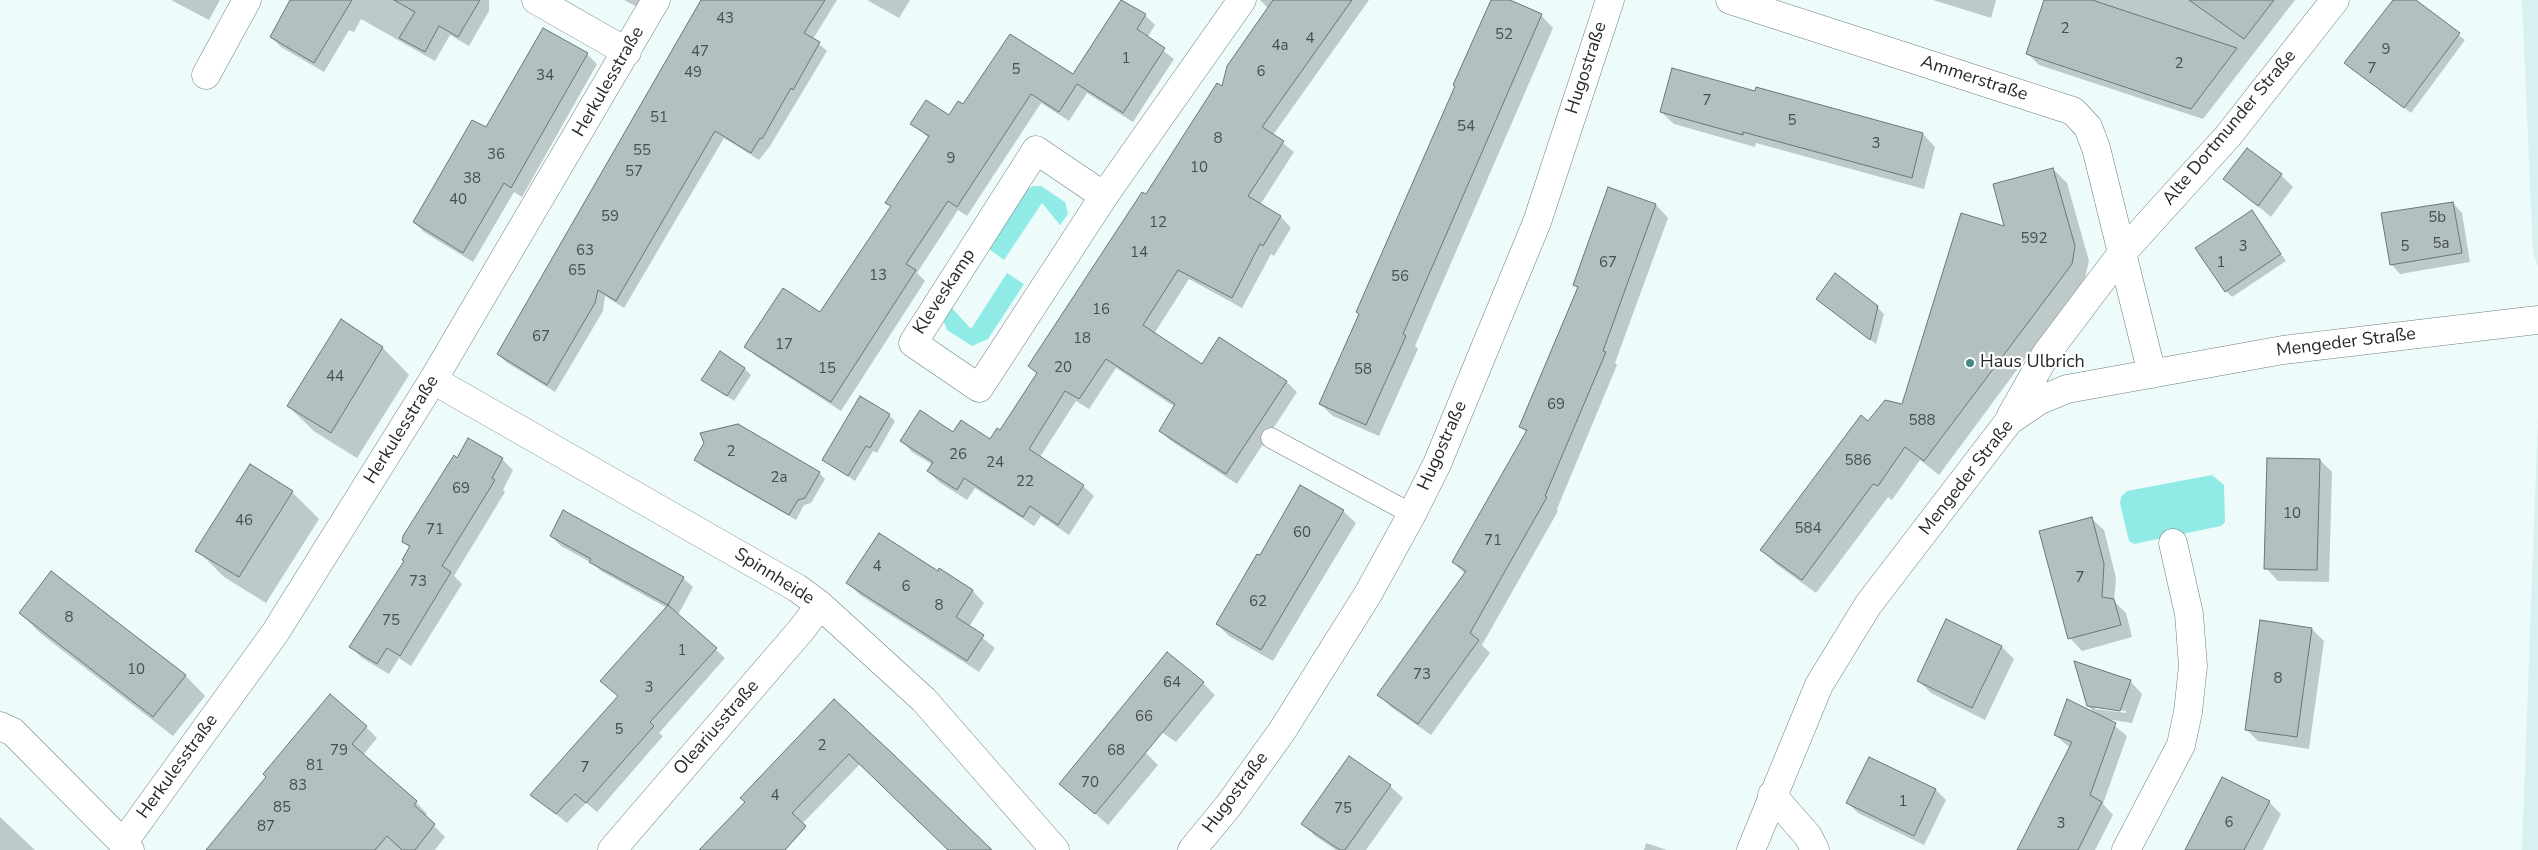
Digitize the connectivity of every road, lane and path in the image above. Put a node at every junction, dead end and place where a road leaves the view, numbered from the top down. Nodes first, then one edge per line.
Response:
1 (246, 0) edge
2 (536, 0) edge
3 (656, 0) edge
4 (1242, 0) edge
5 (1610, 0) edge
6 (1730, 0) edge
7 (2335, 0) edge
8 (627, 52) junction
9 (206, 75) dead end
10 (1104, 196) junction
11 (2122, 253) junction
12 (2538, 320) edge
13 (2152, 374) junction
14 (433, 380) junction
15 (2009, 421) junction
16 (1271, 438) dead end
17 (1412, 514) junction
18 (2173, 543) dead end
19 (820, 605) junction
20 (0, 726) edge
21 (1772, 794) junction
22 (126, 847) edge
23 (612, 850) edge
24 (1056, 850) edge
25 (1192, 850) edge
26 (1751, 850) edge
27 (1815, 850) edge
28 (2126, 850) edge

1 - 9 street
2 - 8 street
3 - 8 street, Herkulesstraße
4 - 10 street, Kleveskamp
5 - 17 street, Hugostraße
6 - 11 street, Ammerstraße
7 - 11 street, Alte Dortmunder Straße
8 - 14 street, Herkulesstraße
10 - 10 street, Kleveskamp
11 - 13 street, Ammerstraße
11 - 15 street
12 - 13 street, Mengeder Straße
13 - 15 street, Mengeder Straße
14 - 19 street, Spinnheide
14 - 22 street, Herkulesstraße
15 - 21 street, Mengeder Straße
16 - 17 lane
17 - 25 street, Hugostraße
18 - 28 street
19 - 23 street, Oleariusstraße
19 - 24 street, Spinnheide
20 - 22 street
21 - 26 street, Mengeder Straße
21 - 27 street

